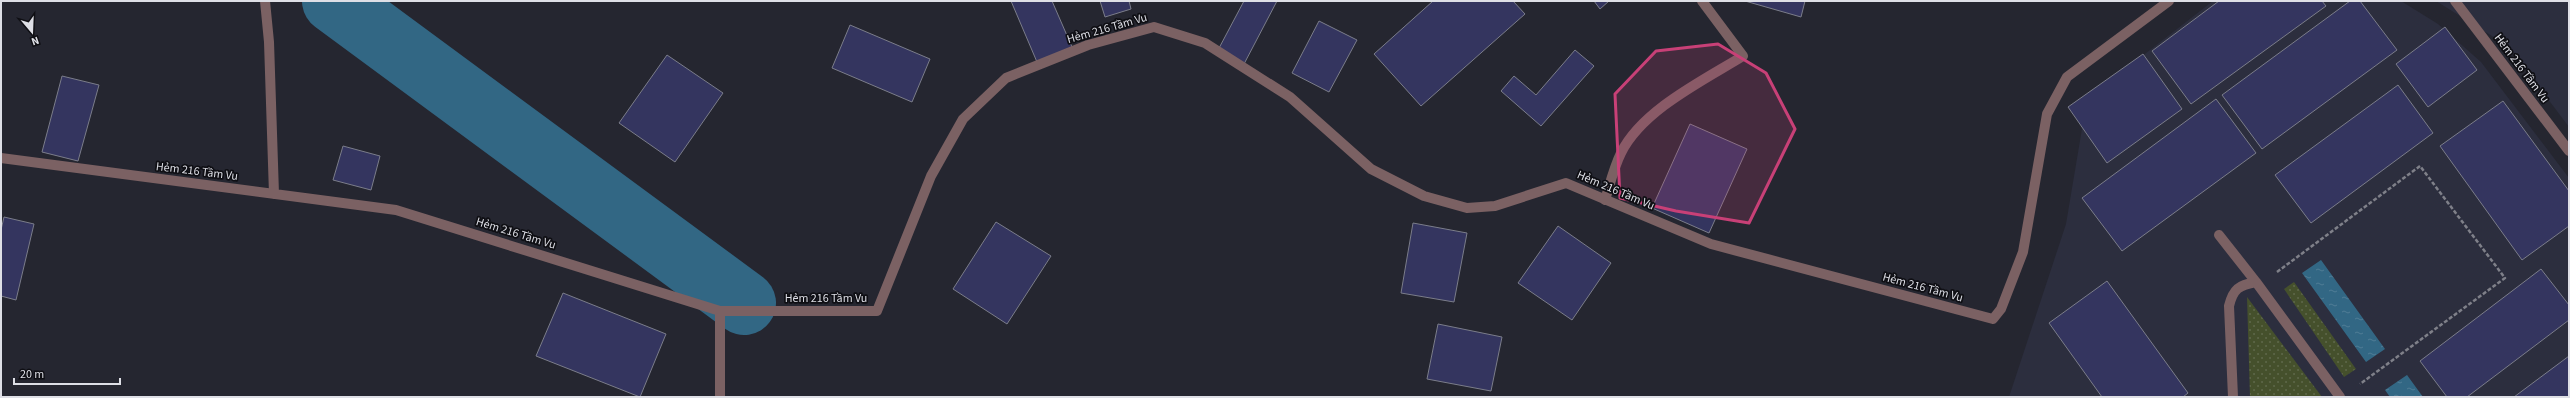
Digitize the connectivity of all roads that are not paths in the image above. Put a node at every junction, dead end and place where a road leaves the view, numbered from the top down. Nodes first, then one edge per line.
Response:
1 (265, 1) edge
2 (1702, 1) edge
3 (2169, 1) edge
4 (2455, 1) edge
5 (2569, 151) edge
6 (1, 158) edge
7 (274, 194) junction
8 (1605, 200) junction
9 (2219, 235) dead end
10 (2257, 284) junction
11 (720, 310) junction
12 (720, 397) edge
13 (2233, 397) edge
14 (2340, 397) edge

1 - 7 street
2 - 8 street
3 - 8 street, Hẻm 216 Tầm Vu
4 - 5 street, Hẻm 216 Tầm Vu
6 - 7 street, Hẻm 216 Tầm Vu
7 - 11 street, Hẻm 216 Tầm Vu
8 - 11 street, Hẻm 216 Tầm Vu
9 - 10 street
10 - 13 street
10 - 14 street
11 - 12 street

